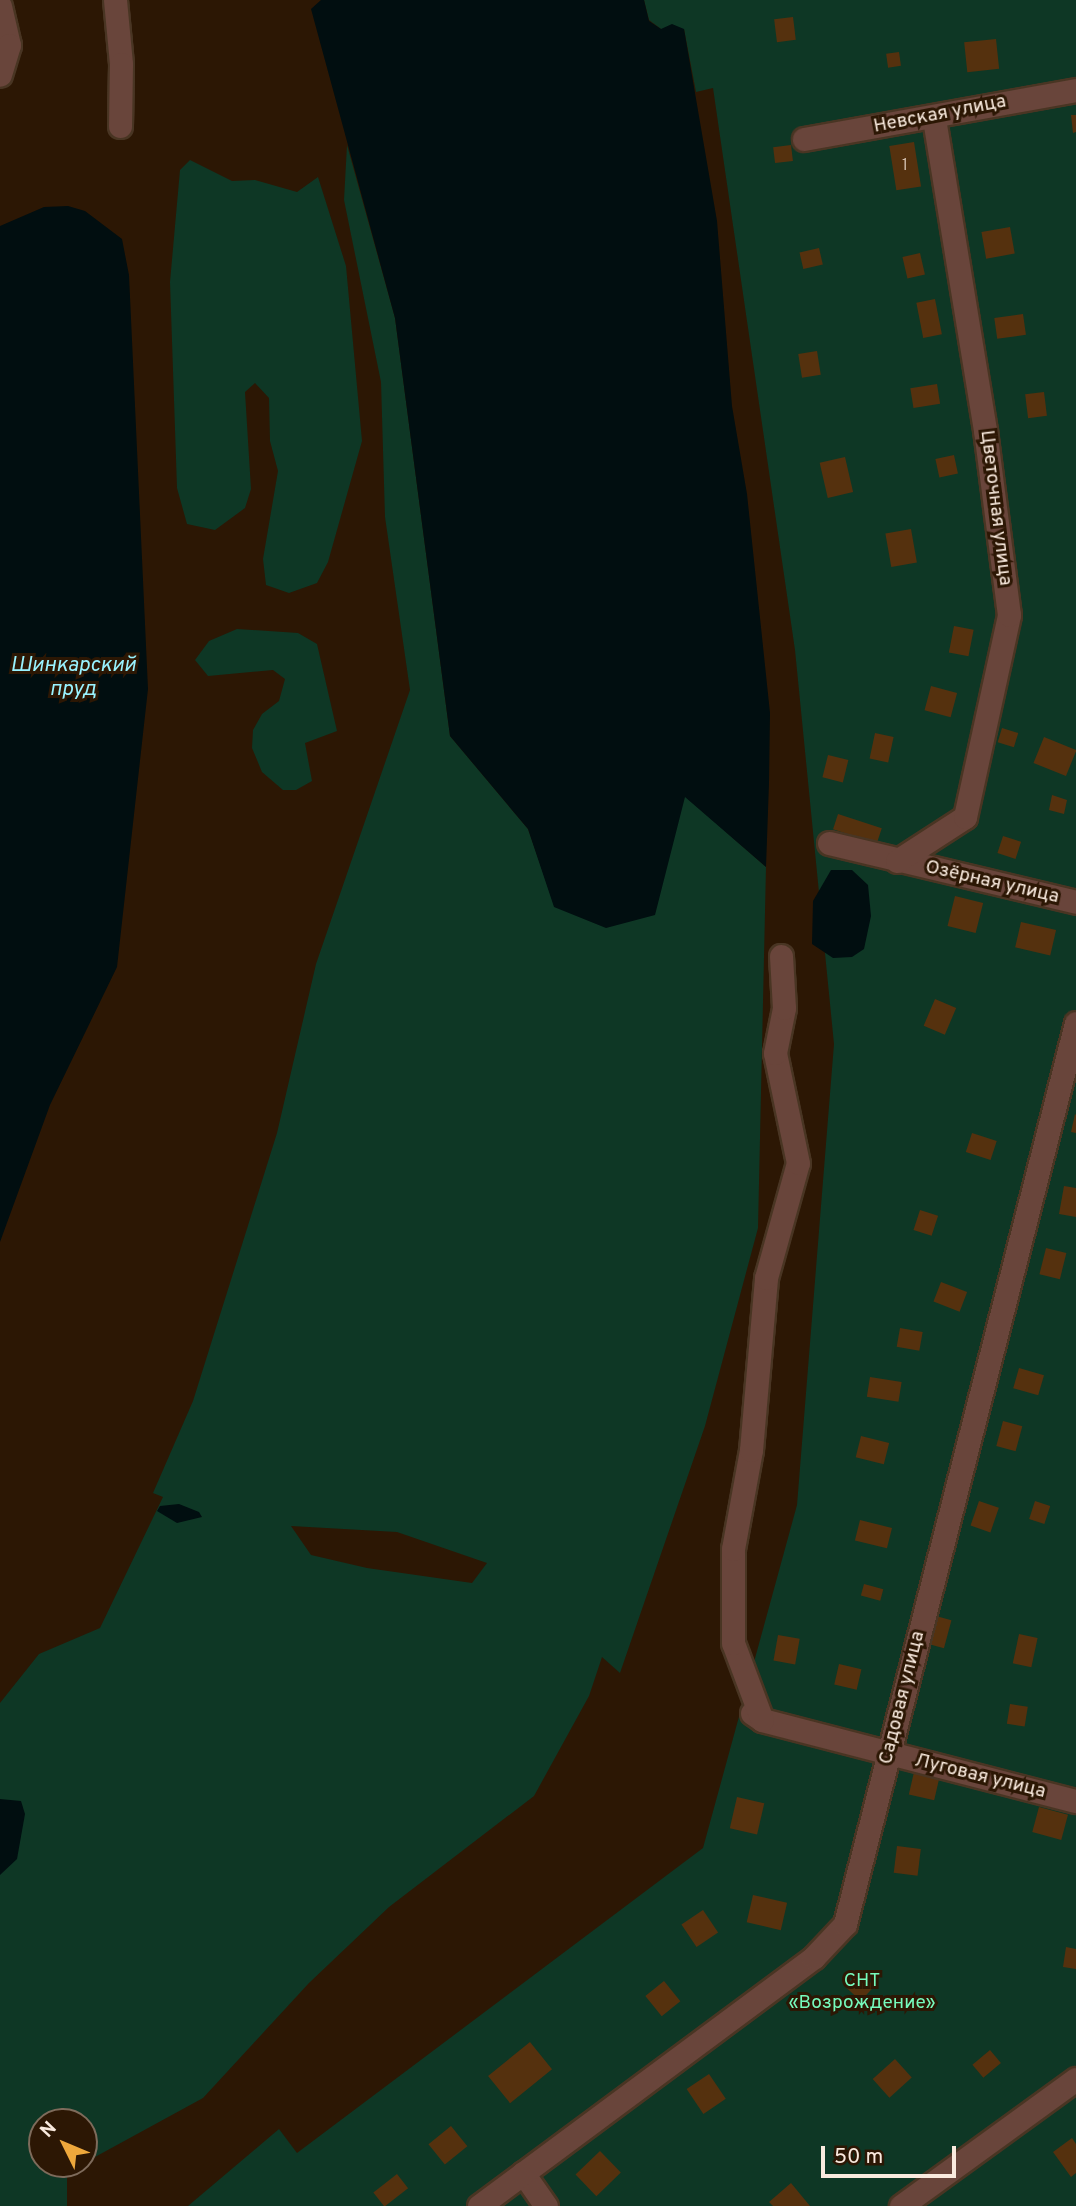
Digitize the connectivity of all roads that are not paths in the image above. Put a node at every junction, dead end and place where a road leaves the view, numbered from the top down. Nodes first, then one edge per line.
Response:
1 (6, 0) edge
2 (115, 0) edge
3 (0, 6) edge
4 (0, 75) edge
5 (1076, 90) edge
6 (934, 117) junction
7 (120, 126) dead end
8 (804, 139) dead end
9 (829, 843) dead end
10 (902, 862) junction
11 (1076, 902) edge
12 (781, 956) dead end
13 (1076, 1023) edge
14 (737, 1696) dead end
15 (762, 1720) junction
16 (888, 1754) junction
17 (1076, 1801) edge
18 (1076, 2079) edge
19 (523, 2173) junction
20 (479, 2206) edge
21 (546, 2206) edge
22 (901, 2206) edge

1 - 3 street
2 - 7 street
3 - 4 street
5 - 6 street, Невская улица
6 - 8 street, Невская улица
6 - 10 street, Цветочная улица
9 - 10 street, Озёрная улица
10 - 11 street, Озёрная улица
12 - 15 street
13 - 16 street, Садовая улица
14 - 15 street
15 - 16 street, Луговая улица
16 - 17 street, Луговая улица
16 - 19 street, Садовая улица
18 - 22 street
19 - 20 street, Садовая улица
19 - 21 street

